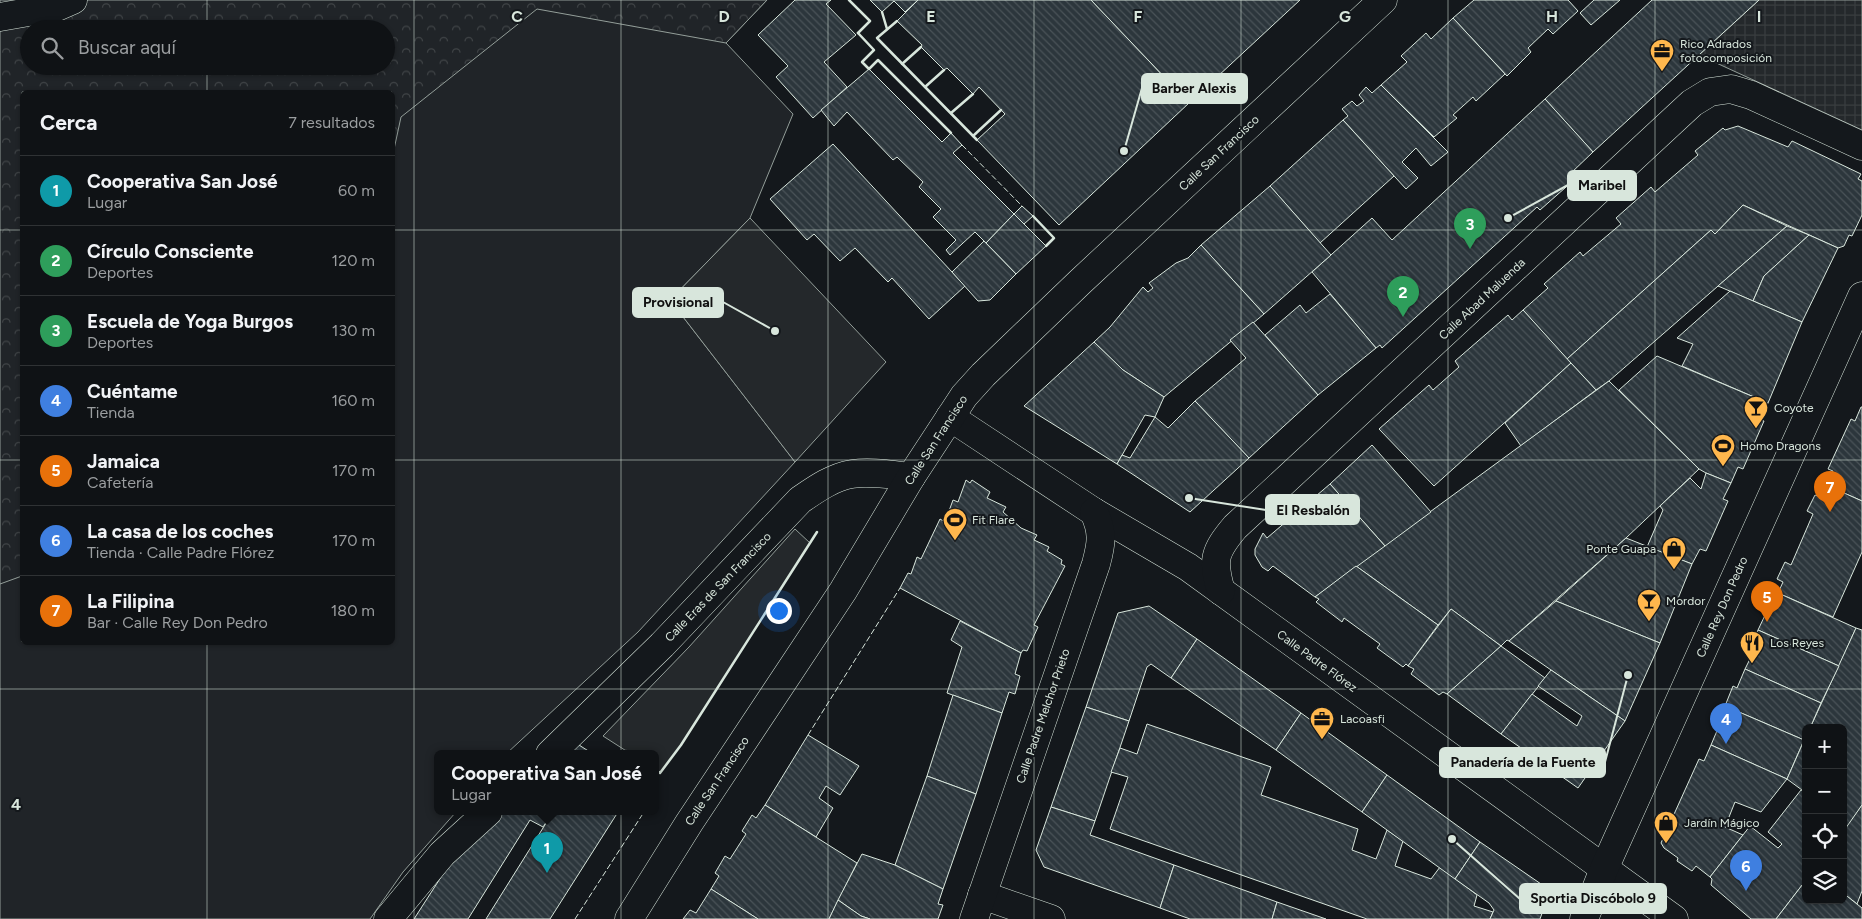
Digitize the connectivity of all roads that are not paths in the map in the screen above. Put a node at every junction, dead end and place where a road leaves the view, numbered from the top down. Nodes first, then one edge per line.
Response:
1 (73, 0) edge
2 (1383, 0) edge
3 (0, 17) edge
4 (1862, 146) edge
5 (1862, 296) edge
6 (950, 418) junction
7 (911, 477) junction
8 (1094, 512) junction
9 (1221, 591) junction
10 (554, 750) edge
11 (485, 815) edge
12 (1604, 869) junction
13 (978, 907) edge
14 (388, 919) edge
15 (629, 919) edge
16 (1051, 919) edge
17 (1584, 919) edge
18 (1674, 919) edge

1 - 3 street
2 - 6 street, Calle San Francisco
4 - 9 street, Calle Abad Maluenda
5 - 12 street, Calle Rey Don Pedro
6 - 7 street, Calle San Francisco
6 - 8 street, Calle Padre Flórez
7 - 10 street, Calle Eras de San Francisco
7 - 15 street, Calle San Francisco
8 - 9 street, Calle Padre Flórez
8 - 13 street, Calle Padre Melchor Prieto
9 - 12 street, Calle Padre Flórez
11 - 14 street
12 - 17 street, Calle Rey Don Pedro
12 - 18 street, Calle Padre Flórez
13 - 16 street

